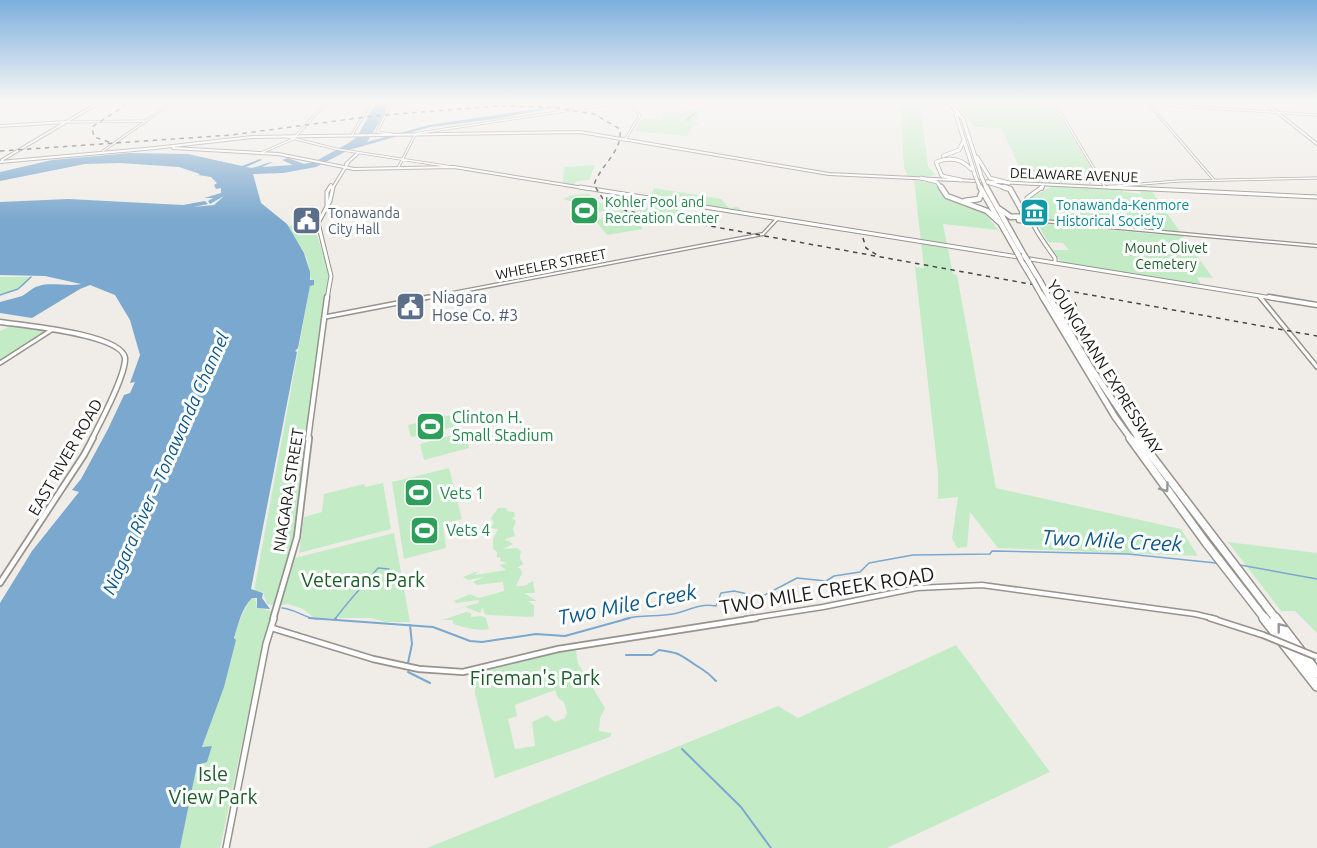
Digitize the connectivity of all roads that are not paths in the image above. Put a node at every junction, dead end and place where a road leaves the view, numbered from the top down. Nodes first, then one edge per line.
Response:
1 (34, 142) edge
2 (117, 142) edge
3 (216, 142) edge
4 (286, 142) edge
5 (308, 142) edge
6 (412, 142) edge
7 (633, 142) edge
8 (964, 142) edge
9 (965, 142) edge
10 (971, 142) edge
11 (1078, 142) edge
12 (1181, 142) edge
13 (155, 148) junction
14 (103, 151) junction
15 (974, 151) junction
16 (261, 153) junction
17 (358, 153) junction
18 (403, 159) junction
19 (0, 162) edge
20 (454, 167) junction
21 (344, 168) junction
22 (398, 168) junction
23 (974, 172) junction
24 (921, 178) junction
25 (1317, 178) edge
26 (961, 180) junction
27 (1214, 180) junction
28 (984, 182) junction
29 (1009, 183) junction
30 (1043, 184) junction
31 (1105, 187) junction
32 (982, 191) junction
33 (1317, 197) edge
34 (998, 208) junction
35 (777, 219) junction
36 (1018, 219) junction
37 (1032, 220) junction
38 (999, 222) junction
39 (1034, 227) junction
40 (1013, 235) junction
41 (1317, 246) edge
42 (1023, 258) junction
43 (1055, 263) junction
44 (1259, 296) junction
45 (1317, 305) edge
46 (323, 318) junction
47 (0, 322) edge
48 (53, 329) junction
49 (0, 363) edge
50 (1317, 367) edge
51 (0, 584) edge
52 (271, 627) junction
53 (1317, 657) edge
54 (1317, 673) edge
55 (1317, 686) edge
56 (226, 848) edge

1 - 19 main road
2 - 14 street
3 - 13 main road, DELAWARE AVENUE
4 - 16 street
5 - 17 street
6 - 18 street
7 - 24 main road, DELAWARE AVENUE
8 - 24 highway
9 - 23 highway, YOUNGMANN EXPRESSWAY
10 - 15 highway, YOUNGMANN EXPRESSWAY
11 - 31 street
12 - 27 street
13 - 14 main road
13 - 16 main road
14 - 19 main road
15 - 28 highway, YOUNGMANN EXPRESSWAY
15 - 29 highway
16 - 21 main road
17 - 18 street
17 - 21 main road, NIAGARA STREET
18 - 20 street
18 - 22 street
20 - 22 main road
20 - 35 main road
21 - 22 main road
21 - 46 main road, NIAGARA STREET
23 - 26 highway
23 - 32 highway, YOUNGMANN EXPRESSWAY, bridge
24 - 26 main road, DELAWARE AVENUE
24 - 38 highway
25 - 27 street
26 - 28 main road, DELAWARE AVENUE
26 - 32 highway
27 - 31 street
28 - 29 main road, DELAWARE AVENUE
28 - 34 highway, YOUNGMANN EXPRESSWAY
28 - 36 highway
29 - 30 main road, DELAWARE AVENUE
30 - 31 main road, DELAWARE AVENUE
30 - 37 main road
31 - 33 main road, DELAWARE AVENUE
32 - 38 highway, YOUNGMANN EXPRESSWAY
34 - 36 highway
34 - 40 highway, YOUNGMANN EXPRESSWAY
35 - 43 main road
35 - 46 street, WHEELER STREET
36 - 37 highway
36 - 39 highway
36 - 40 highway
37 - 39 main road
37 - 41 street
38 - 42 highway, YOUNGMANN EXPRESSWAY, bridge
39 - 43 main road
40 - 42 highway, YOUNGMANN EXPRESSWAY
54 -> 42 highway, YOUNGMANN EXPRESSWAY, bridge
42 -> 55 highway, YOUNGMANN EXPRESSWAY, bridge
43 - 44 main road
44 - 45 main road
44 - 50 street
46 - 52 main road, NIAGARA STREET
47 - 48 main road, EAST RIVER ROAD
48 - 49 street
48 - 51 main road, EAST RIVER ROAD
52 - 53 street, TWO MILE CREEK ROAD, bridge
52 - 56 main road, NIAGARA STREET

